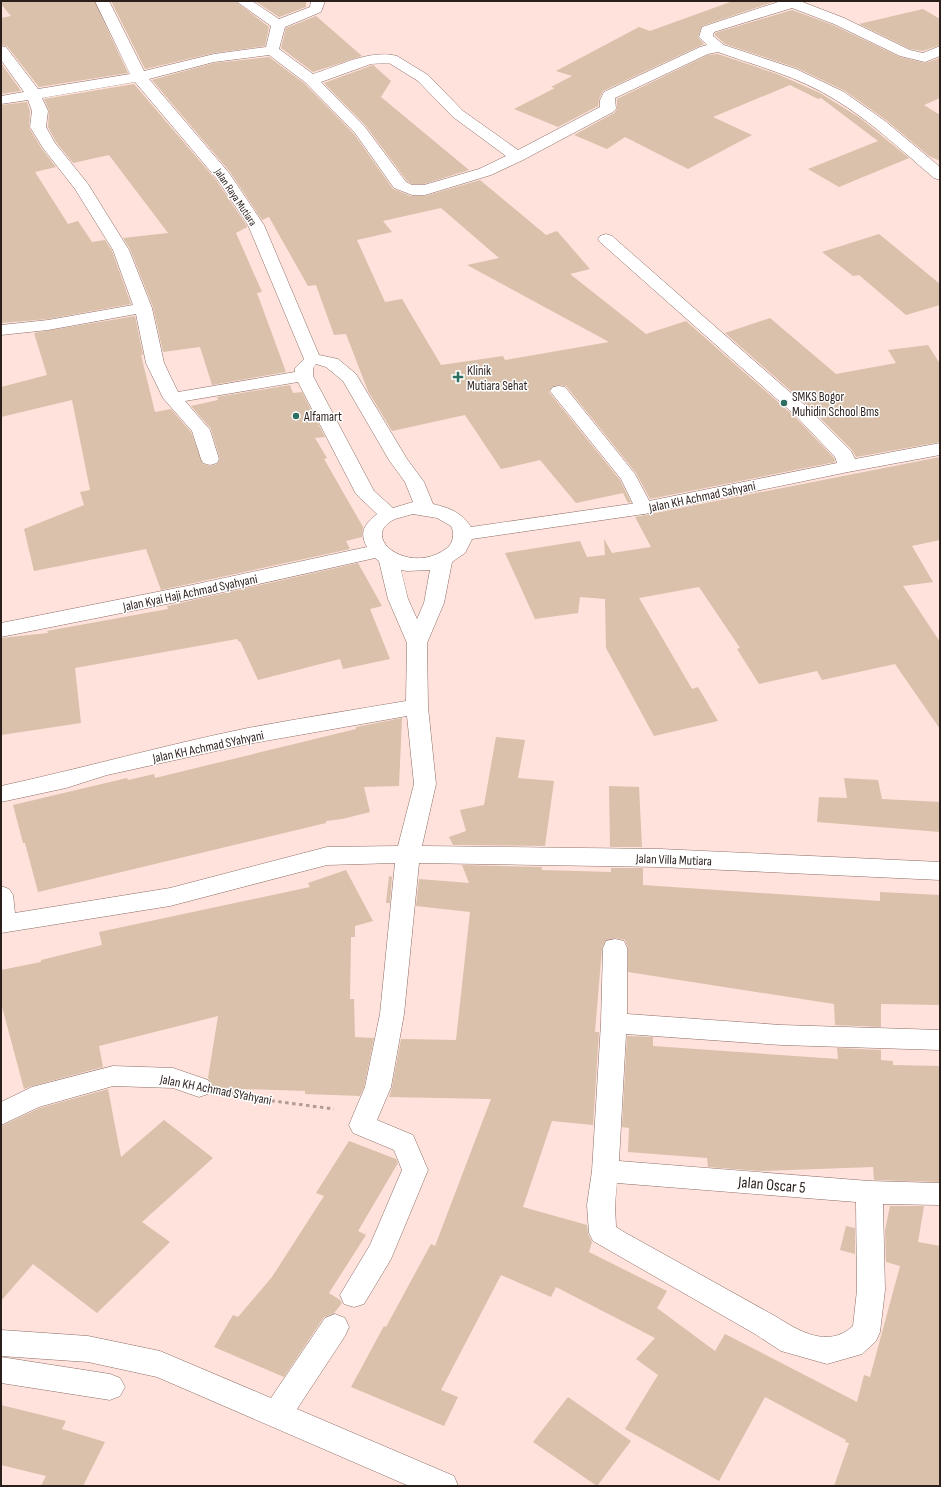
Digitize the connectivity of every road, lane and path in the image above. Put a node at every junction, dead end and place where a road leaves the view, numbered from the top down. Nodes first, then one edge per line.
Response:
1 (102, 1) edge
2 (243, 1) edge
3 (318, 1) edge
4 (790, 2) edge
5 (278, 25) junction
6 (719, 48) junction
7 (1, 50) edge
8 (272, 50) junction
9 (940, 50) edge
10 (139, 77) junction
11 (311, 80) junction
12 (34, 95) junction
13 (1, 100) edge
14 (518, 157) junction
15 (940, 175) edge
16 (606, 238) dead end
17 (143, 308) junction
18 (1, 330) edge
19 (312, 358) junction
20 (304, 376) junction
21 (559, 391) dead end
22 (172, 398) junction
23 (940, 449) edge
24 (210, 459) dead end
25 (848, 466) junction
26 (424, 508) junction
27 (644, 508) junction
28 (389, 514) junction
29 (463, 534) junction
30 (384, 555) junction
31 (443, 560) junction
32 (1, 630) edge
33 (417, 643) junction
34 (417, 707) junction
35 (1, 794) edge
36 (408, 854) junction
37 (940, 871) edge
38 (1, 895) edge
39 (3, 923) edge
40 (615, 948) dead end
41 (614, 1023) junction
42 (940, 1040) edge
43 (199, 1087) joint
44 (1, 1114) edge
45 (362, 1124) junction
46 (605, 1171) junction
47 (869, 1192) junction
48 (940, 1194) edge
49 (354, 1295) dead end
50 (335, 1327) dead end
51 (1, 1343) edge
52 (1, 1370) edge
53 (110, 1387) dead end
54 (277, 1414) junction
55 (443, 1486) edge

1 - 10 street, Jalan Raya Mutiara
2 - 5 street
3 - 5 street
4 - 6 street
4 - 9 street
5 - 8 street
6 - 14 street
6 - 15 street
7 - 12 street
8 - 10 street
8 - 11 street
10 - 12 street
10 - 19 street, Jalan Raya Mutiara
11 - 14 street
11 - 14 street
12 - 13 street
12 - 17 street
16 - 25 street
17 - 18 street
17 - 22 street
19 - 20 street
19 - 26 street
20 - 22 street
20 - 28 street
21 - 27 lane
22 - 24 street
23 - 25 street, Jalan KH Achmad Sahyani
25 - 27 street, Jalan KH Achmad Sahyani
26 - 28 street
26 - 29 street
27 - 29 street, Jalan KH Achmad Sahyani
28 - 30 street
29 - 31 street
30 - 31 street
30 - 32 street, Jalan Kyai Haji Achmad Syahyani
30 - 33 street
31 - 33 street
33 - 34 street
34 - 35 street, Jalan KH Achmad SYahyani
34 - 36 street
36 - 37 street, Jalan Villa Mutiara
36 - 39 street
36 - 45 street
38 - 39 street
40 - 41 street
41 - 42 street
41 - 46 street
43 - 44 street, Jalan KH Achmad SYahyani
43 - 45 path, Jalan KH Achmad SYahyani
45 - 49 street
46 - 47 street, Jalan Oscar 5
46 - 47 street
47 - 48 street, Jalan Oscar 5
50 - 54 street
51 - 54 street
52 - 53 street
54 - 55 street

